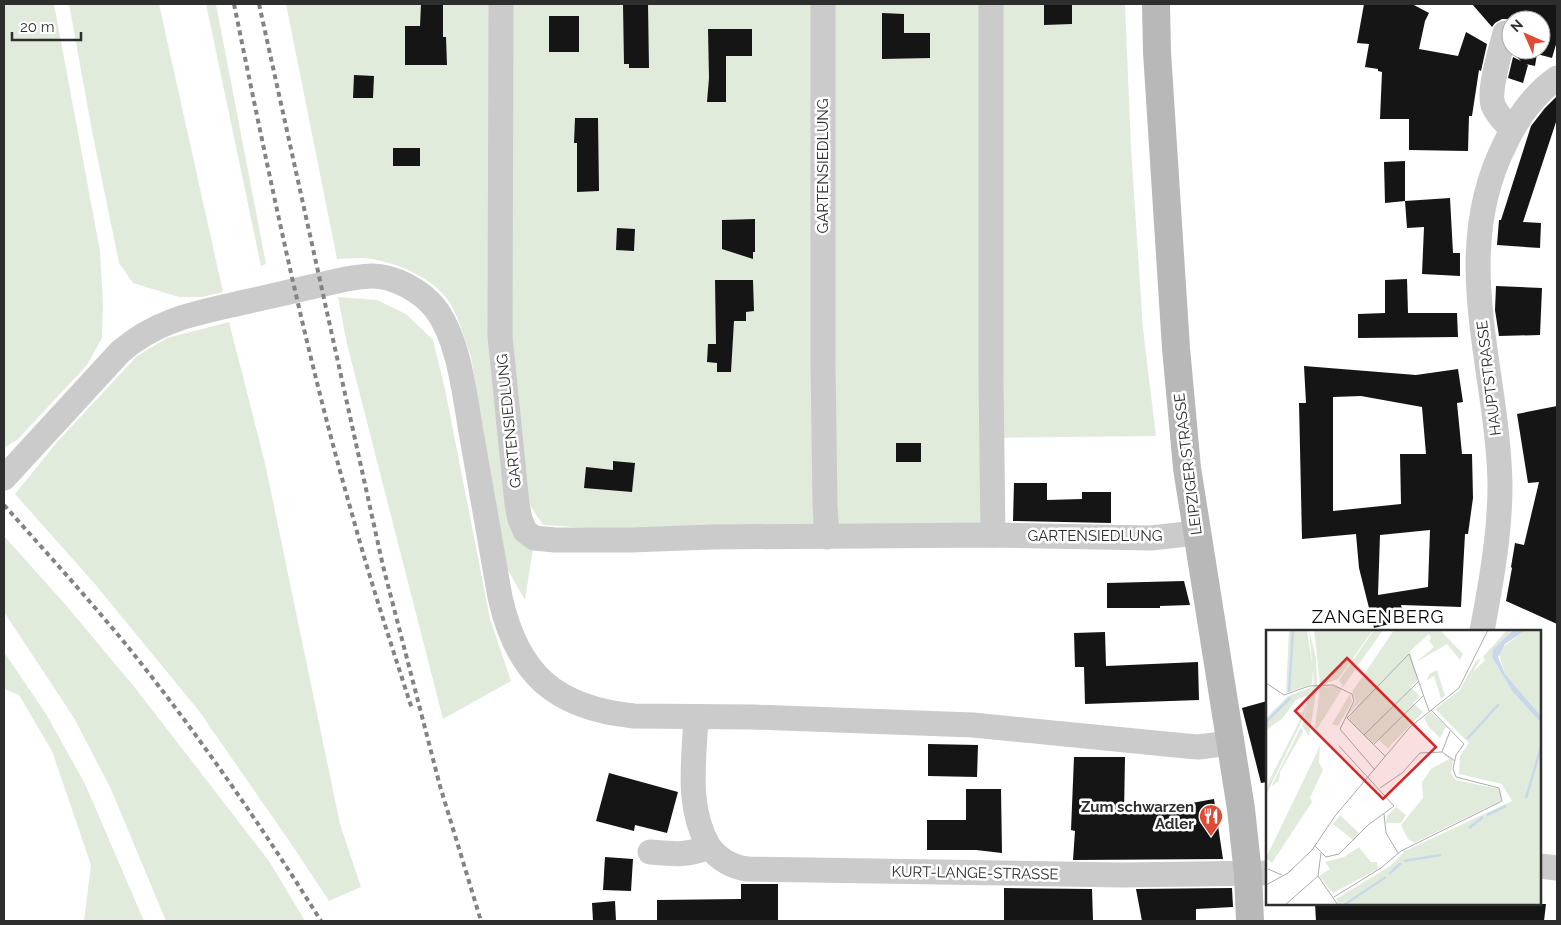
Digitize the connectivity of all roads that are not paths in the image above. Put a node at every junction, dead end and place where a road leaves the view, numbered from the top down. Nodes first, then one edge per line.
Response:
1 (501, 4) edge
2 (823, 4) edge
3 (991, 4) edge
4 (1156, 4) edge
5 (1501, 50) edge
6 (1557, 78) edge
7 (1512, 130) junction
8 (4, 478) edge
9 (1196, 533) junction
10 (993, 536) junction
11 (827, 537) junction
12 (1482, 630) edge
13 (696, 717) junction
14 (1231, 742) junction
15 (709, 847) junction
16 (650, 852) dead end
17 (1541, 866) edge
18 (1557, 868) edge
19 (1258, 874) edge
20 (1250, 921) edge

1 - 11 street, GARTENSIEDLUNG
2 - 11 street, GARTENSIEDLUNG
3 - 10 street
4 - 9 street, LEIPZIGER STRASSE
5 - 7 street
6 - 7 street, HAUPTSTRASSE
7 - 12 street, HAUPTSTRASSE
8 - 13 street
9 - 10 street, GARTENSIEDLUNG
9 - 14 street, LEIPZIGER STRASSE
10 - 11 street, GARTENSIEDLUNG
13 - 14 street
13 - 15 street, KURT-LANGE-STRASSE
14 - 19 street, LEIPZIGER STRASSE
15 - 16 street
15 - 19 street, KURT-LANGE-STRASSE
17 - 18 street
19 - 20 street, LEIPZIGER STRASSE

